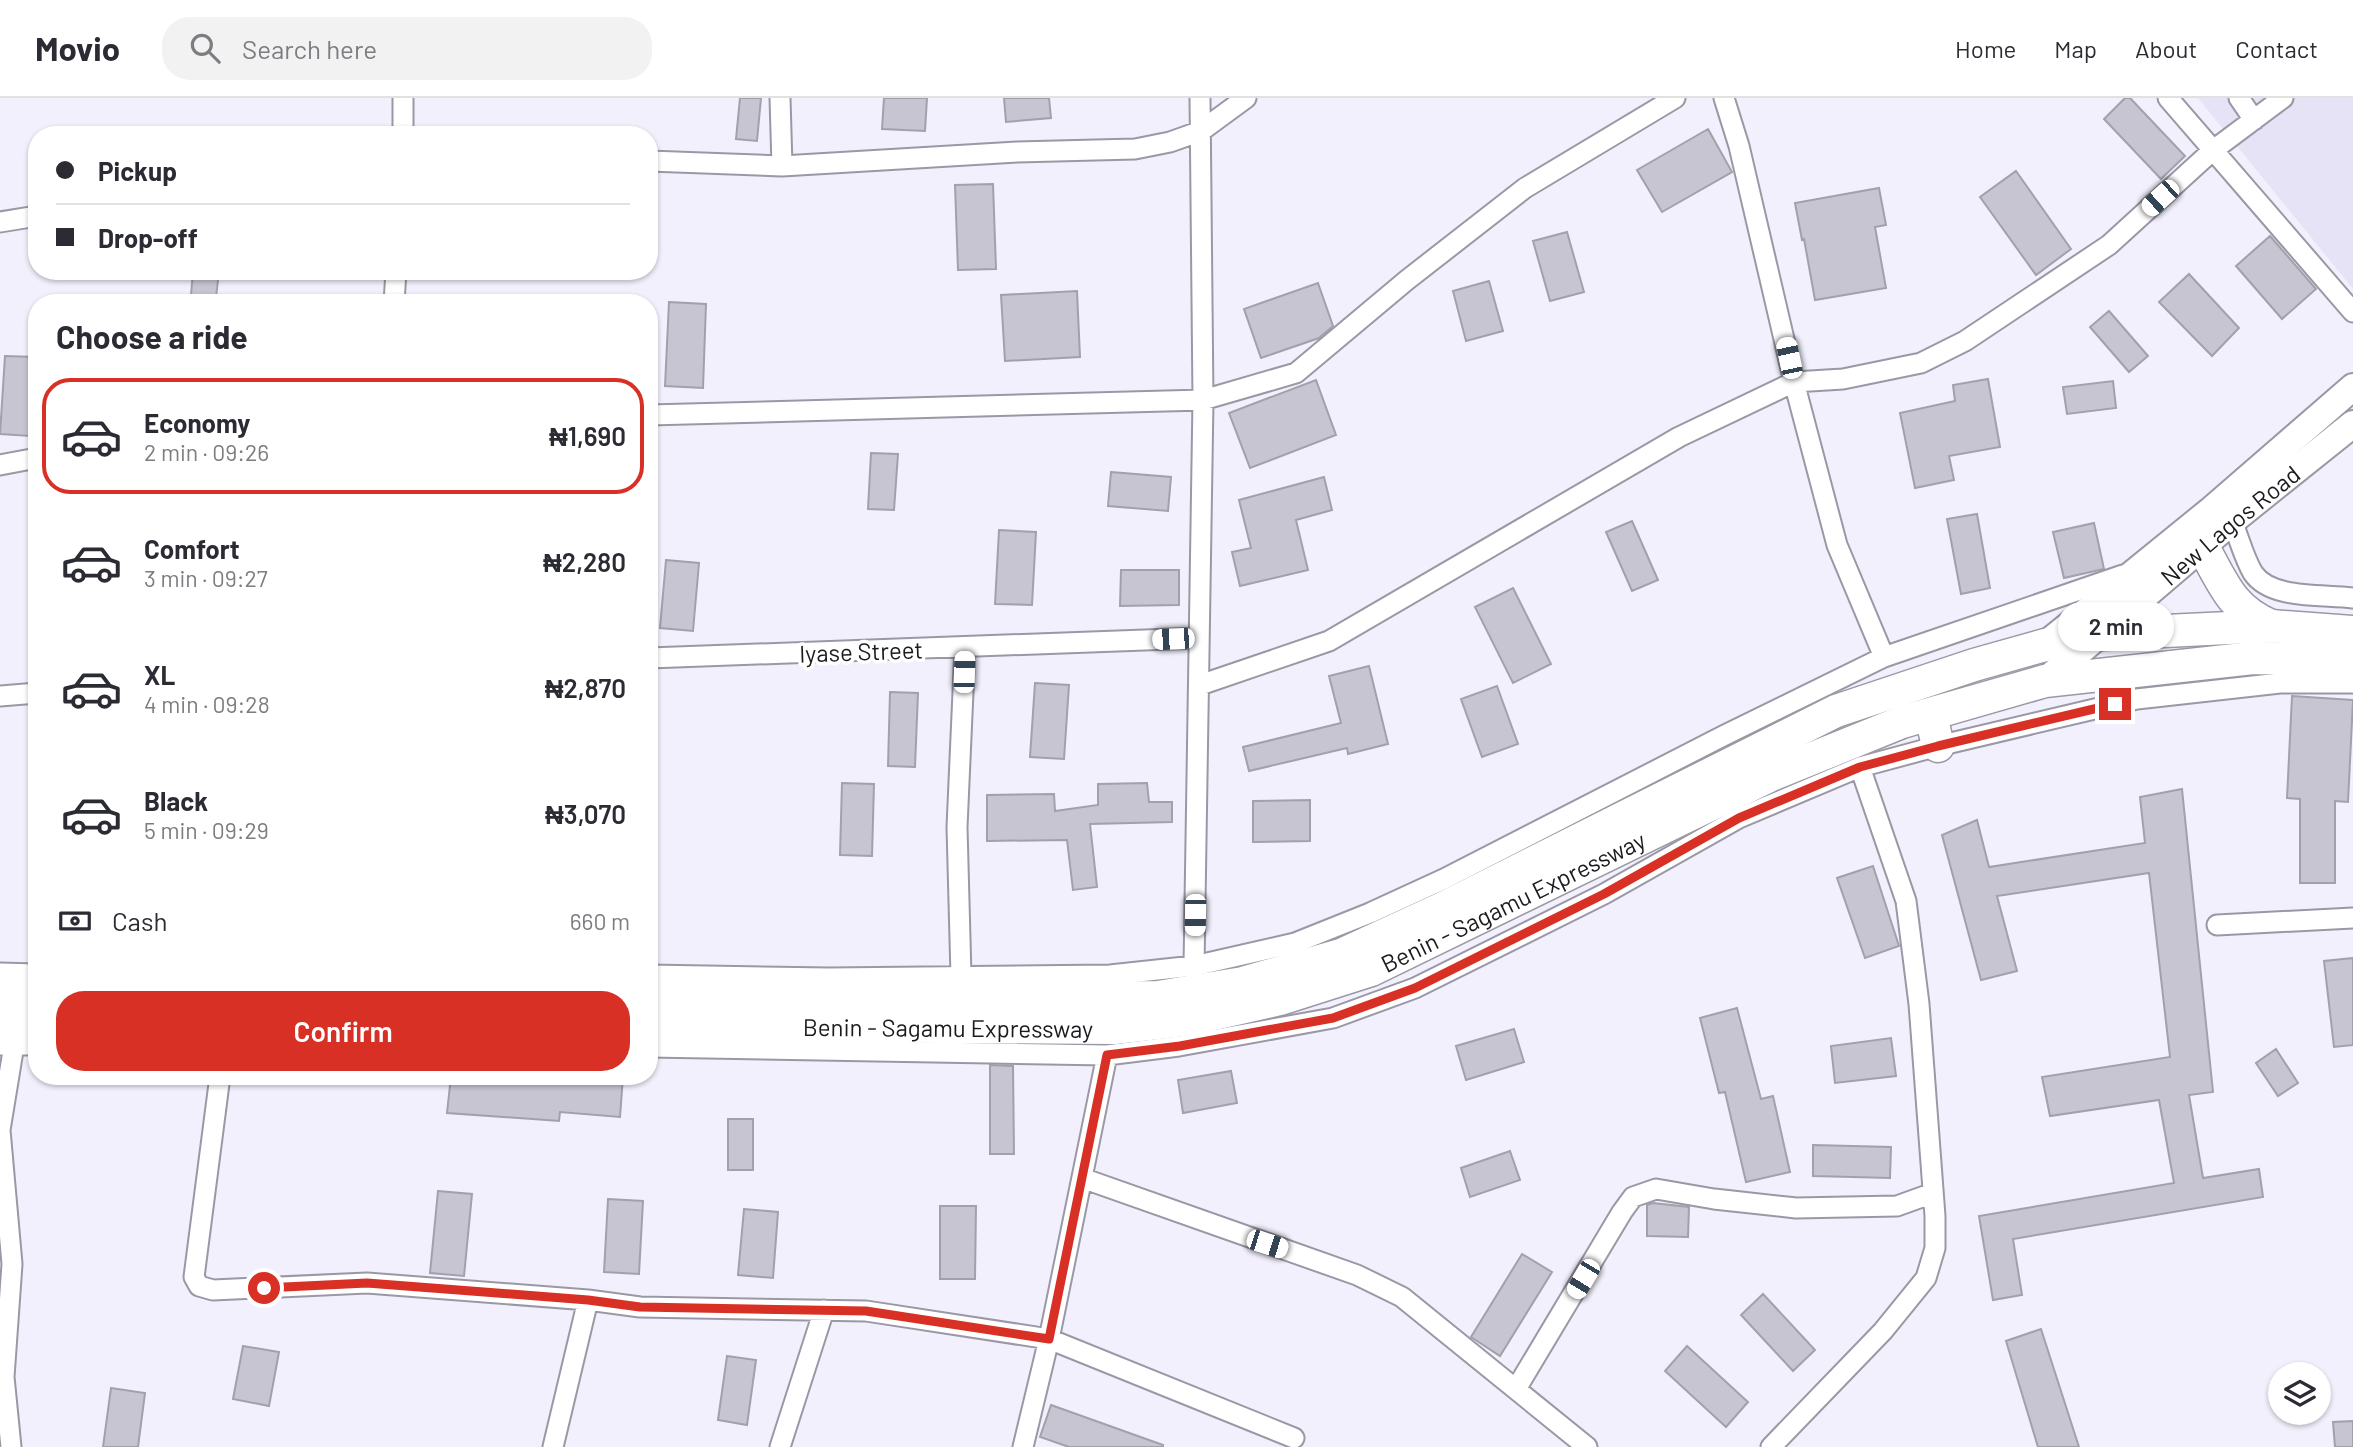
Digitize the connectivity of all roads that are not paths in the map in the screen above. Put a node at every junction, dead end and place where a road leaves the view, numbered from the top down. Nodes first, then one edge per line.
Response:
1 (403, 98) edge
2 (780, 98) edge
3 (1200, 98) edge
4 (1246, 98) edge
5 (1675, 98) edge
6 (1724, 98) edge
7 (2168, 98) edge
8 (2239, 98) edge
9 (2283, 98) edge
10 (2254, 120) junction
11 (403, 126) edge
12 (1201, 131) junction
13 (2212, 151) junction
14 (658, 162) edge
15 (782, 166) junction
16 (28, 217) edge
17 (0, 222) edge
18 (2353, 313) edge
19 (1794, 382) junction
20 (2353, 387) edge
21 (1203, 400) junction
22 (658, 415) edge
23 (2353, 424) edge
24 (28, 460) edge
25 (0, 465) edge
26 (2232, 521) junction
27 (2203, 547) junction
28 (2137, 570) junction
29 (2353, 598) edge
30 (2271, 626) junction
31 (2353, 632) edge
32 (2102, 634) junction
33 (1199, 638) junction
34 (2045, 645) junction
35 (965, 647) junction
36 (1884, 657) junction
37 (658, 658) edge
38 (2353, 659) edge
39 (2045, 681) junction
40 (2353, 684) edge
41 (1200, 685) junction
42 (28, 694) edge
43 (0, 696) edge
44 (1931, 715) junction
45 (1938, 746) junction
46 (1860, 767) junction
47 (2353, 918) edge
48 (2217, 925) dead end
49 (1194, 966) junction
50 (0, 973) edge
51 (28, 974) edge
52 (658, 975) edge
53 (961, 976) junction
54 (0, 992) edge
55 (28, 992) edge
56 (658, 995) edge
57 (658, 1025) edge
58 (28, 1026) edge
59 (5, 1037) edge
60 (28, 1043) edge
61 (658, 1047) edge
62 (1107, 1055) junction
63 (219, 1085) edge
64 (1082, 1178) junction
65 (1933, 1193) junction
66 (588, 1300) junction
67 (824, 1310) junction
68 (1049, 1339) junction
69 (1516, 1389) junction
70 (1294, 1438) dead end
71 (10, 1447) edge
72 (554, 1447) edge
73 (780, 1447) edge
74 (1023, 1447) edge
75 (1587, 1447) edge
76 (1771, 1447) edge

1 - 11 street
2 - 15 street
3 - 12 street
4 - 12 street
5 - 21 street
6 - 19 street
7 - 13 street
8 - 10 street
9 - 10 street
10 - 13 street
12 - 15 street
12 - 21 street
13 - 18 street
13 - 19 street
14 - 15 street
16 - 17 street
19 - 36 street
19 - 41 street
20 - 28 main road, New Lagos Road
21 - 22 street
21 - 33 street
23 - 26 main road, New Lagos Road
24 - 25 street
26 - 27 main road, New Lagos Road
26 - 29 street
27 - 30 highway
27 - 32 main road, New Lagos Road
28 - 34 main road, New Lagos Road
28 - 36 street
30 - 31 highway
30 - 32 highway
32 - 34 highway
32 - 39 main road, New Lagos Road
33 - 35 street, Iyase Street
33 - 41 street
34 - 56 highway
35 - 37 street, Iyase Street
35 - 53 street
36 - 49 street
38 - 39 highway, Benin - Sagamu Expressway
39 - 44 highway, Benin - Sagamu Expressway
40 - 45 street
41 - 49 street
42 - 43 street
44 - 45 highway
44 - 57 highway, Benin - Sagamu Expressway
45 - 46 street
46 - 62 street
46 - 65 street
47 - 48 street
49 - 53 street
50 - 51 street
52 - 53 street
54 - 55 highway
58 - 59 highway
59 - 60 street
59 - 71 street
61 - 62 street
62 - 64 street
63 - 66 street
64 - 68 street
64 - 69 street
65 - 69 street
65 - 76 street
66 - 67 street
66 - 72 street
67 - 68 street
67 - 73 street
68 - 70 street
68 - 74 street
69 - 75 street

